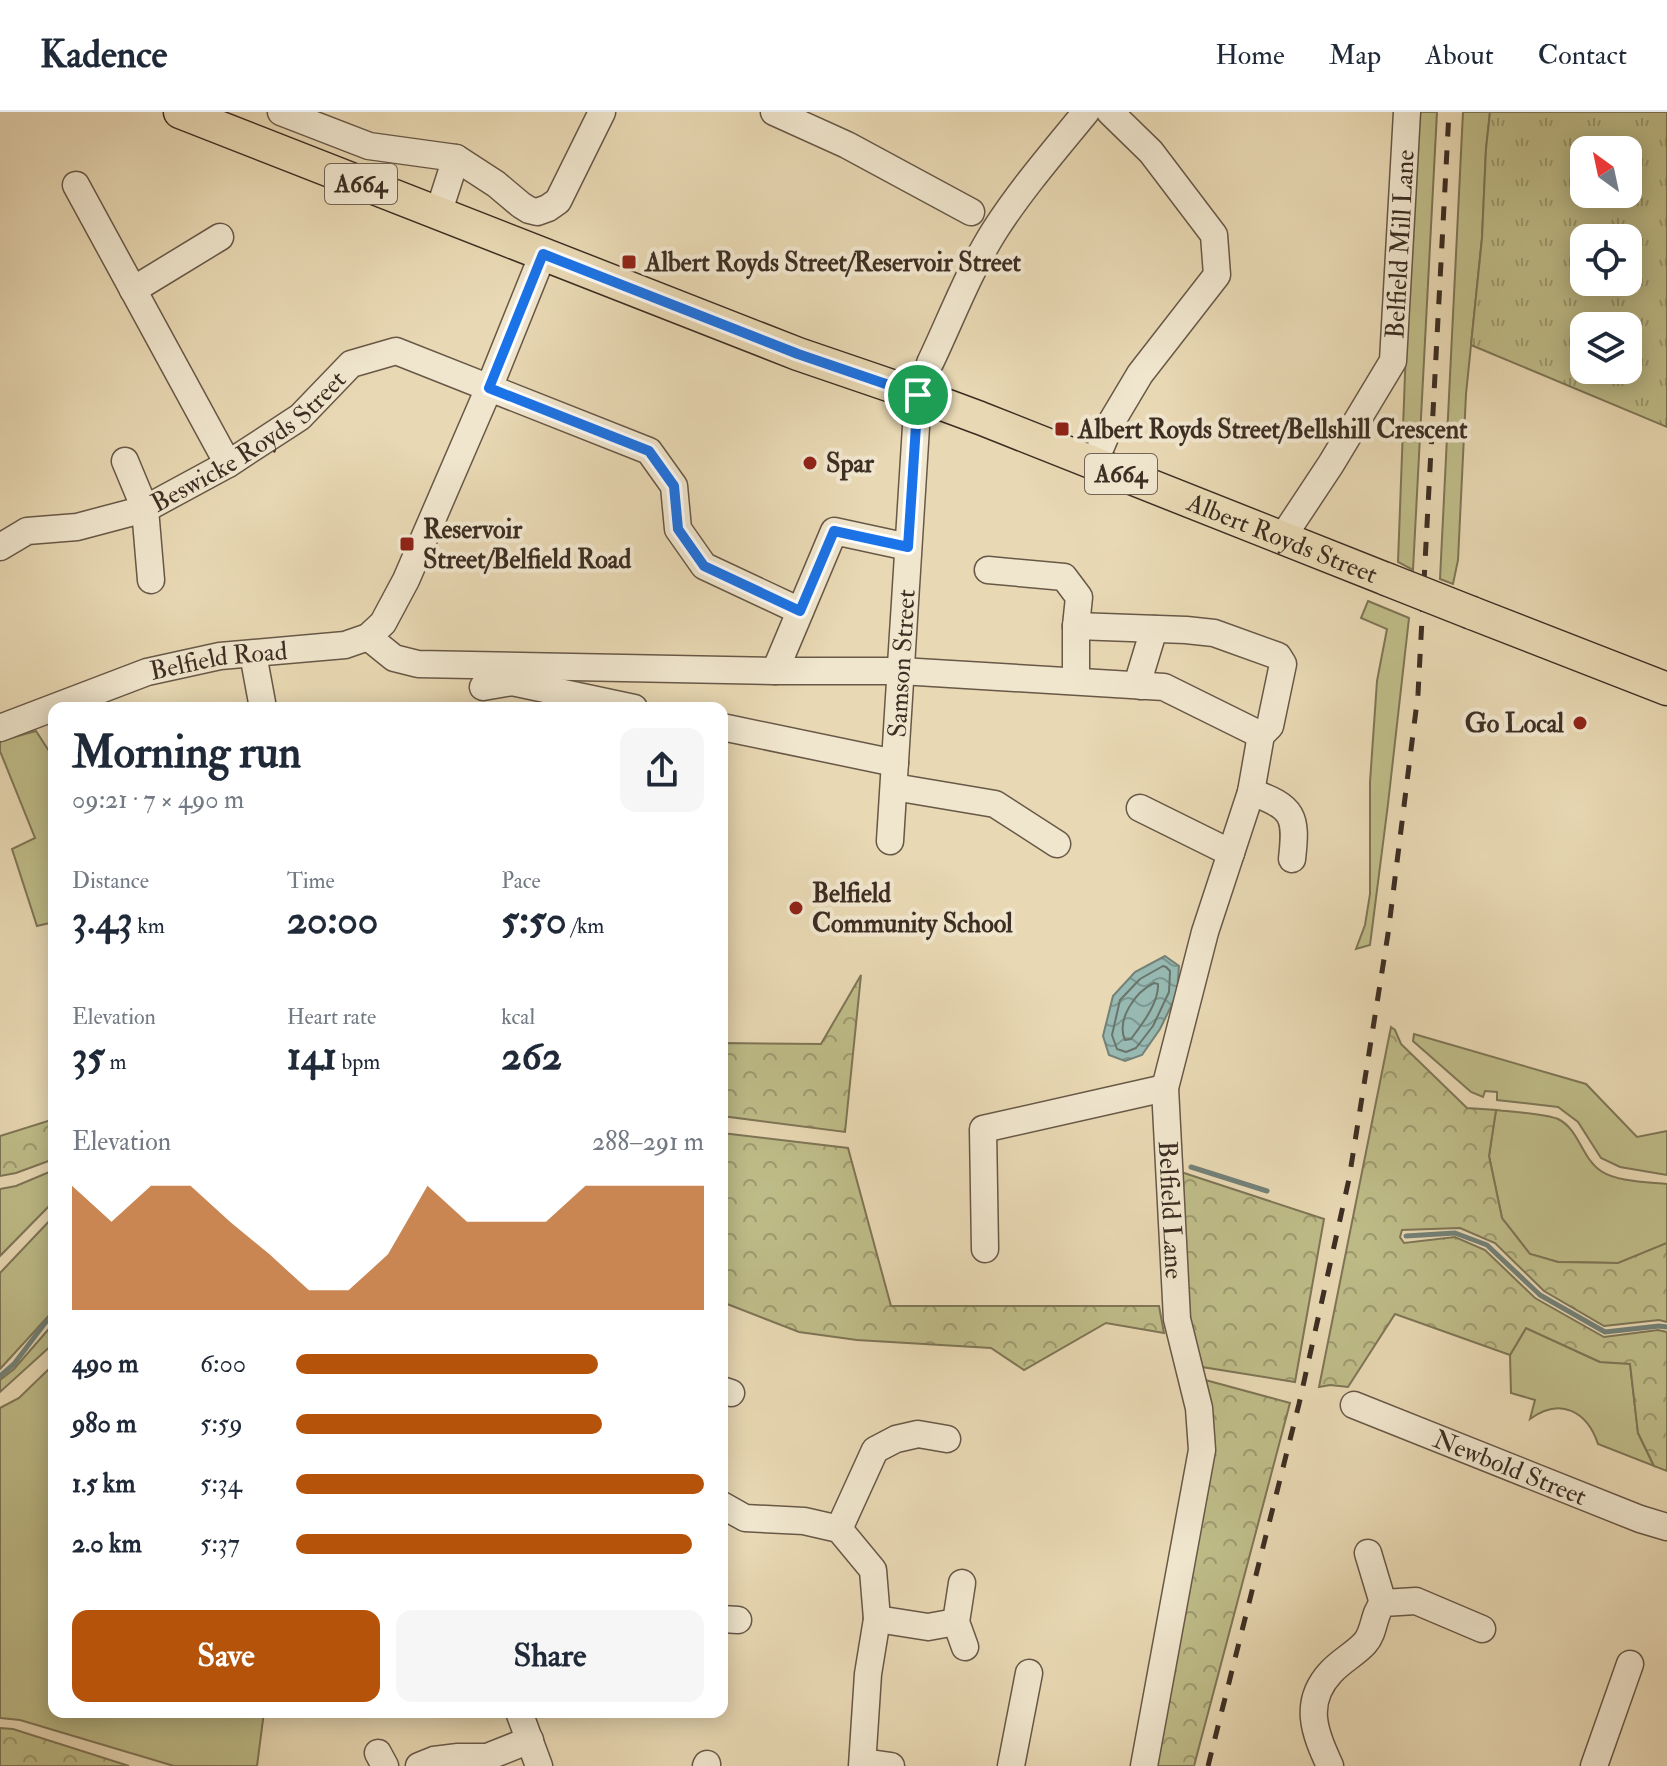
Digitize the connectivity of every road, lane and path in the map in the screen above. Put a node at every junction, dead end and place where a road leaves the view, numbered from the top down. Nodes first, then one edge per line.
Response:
1 (180, 112) edge
2 (281, 112) edge
3 (602, 112) edge
4 (774, 112) edge
5 (1086, 112) edge
6 (1110, 112) edge
7 (1407, 112) edge
8 (456, 158) junction
9 (76, 185) dead end
10 (971, 212) dead end
11 (438, 214) junction
12 (220, 237) dead end
13 (543, 254) junction
14 (133, 290) junction
15 (930, 363) dead end
16 (489, 388) junction
17 (918, 395) junction
18 (125, 461) dead end
19 (1094, 463) junction
20 (228, 464) junction
21 (145, 509) junction
22 (1282, 538) junction
23 (0, 547) edge
24 (908, 547) junction
25 (988, 570) dead end
26 (151, 580) dead end
27 (800, 611) junction
28 (1076, 626) junction
29 (1154, 629) junction
30 (375, 630) junction
31 (253, 654) junction
32 (775, 671) junction
33 (901, 671) junction
34 (1076, 681) junction
35 (1141, 686) junction
36 (483, 687) edge
37 (1667, 689) edge
38 (68, 702) edge
39 (262, 702) edge
40 (606, 702) edge
41 (48, 710) edge
42 (0, 728) edge
43 (728, 729) edge
44 (1261, 735) junction
45 (894, 775) junction
46 (1251, 792) junction
47 (1140, 808) dead end
48 (890, 841) dead end
49 (1057, 844) dead end
50 (1231, 853) junction
51 (1292, 859) dead end
52 (1165, 1088) junction
53 (985, 1249) dead end
54 (1354, 1405) dead end
55 (947, 1439) dead end
56 (728, 1508) edge
57 (1667, 1527) edge
58 (839, 1529) junction
59 (1368, 1553) dead end
60 (962, 1583) dead end
61 (1383, 1603) junction
62 (877, 1619) junction
63 (956, 1622) junction
64 (1482, 1629) dead end
65 (965, 1647) dead end
66 (1630, 1664) dead end
67 (1029, 1673) dead end
68 (521, 1718) edge
69 (1150, 1736) junction
70 (530, 1740) junction
71 (862, 1764) edge
72 (419, 1766) edge
73 (539, 1766) edge
74 (891, 1766) edge
75 (1011, 1766) edge
76 (1129, 1766) edge
77 (1144, 1766) edge
78 (1330, 1766) edge
79 (1594, 1766) edge

1 - 11 main road, Albert Royds Street / A664
2 - 8 street
3 - 8 street
4 - 10 street
5 - 15 street
6 - 19 street
7 - 22 street, Belfield Mill Lane
8 - 11 street
9 - 14 street
11 - 13 main road, Albert Royds Street / A664
12 - 14 street
13 - 16 street
13 - 17 main road, Albert Royds Street / A664
14 - 20 street
16 - 20 street, Beswicke Royds Street
16 - 27 street, Beswicke Royds Street
16 - 30 street
17 - 19 main road, Albert Royds Street / A664
17 - 24 street, Samson Street
18 - 21 street
19 - 22 main road, Albert Royds Street / A664
20 - 21 street, Beswicke Royds Street
21 - 23 street, Beswicke Royds Street
21 - 26 street
22 - 37 main road, Albert Royds Street / A664, bridge
24 - 27 street
24 - 33 street, Samson Street
25 - 28 street
27 - 32 street
28 - 29 street
28 - 34 street
29 - 35 street
29 - 44 street, Belfield Lane
30 - 31 street, Belfield Road
30 - 36 street
31 - 38 street, Belfield Road
31 - 39 street
32 - 33 street
32 - 36 street
33 - 34 street
33 - 45 street, Samson Street
34 - 35 street
35 - 44 street
36 - 40 street
41 - 42 street, Belfield Road
43 - 45 street
44 - 46 street, Belfield Lane
45 - 48 street, Samson Street
45 - 49 street
46 - 50 street, Belfield Lane
46 - 51 street
47 - 50 street
50 - 52 street, Belfield Lane
52 - 53 street
52 - 69 street, Belfield Lane
54 - 57 street, Newbold Street
55 - 58 street
56 - 58 street
58 - 62 street
59 - 61 street
60 - 63 street
61 - 64 street
61 - 78 street
62 - 63 street
62 - 71 street
63 - 65 street
66 - 79 street
67 - 75 street
68 - 70 street
69 - 76 street
69 - 77 street, Belfield Lane
70 - 72 street
70 - 73 street
71 - 74 street

